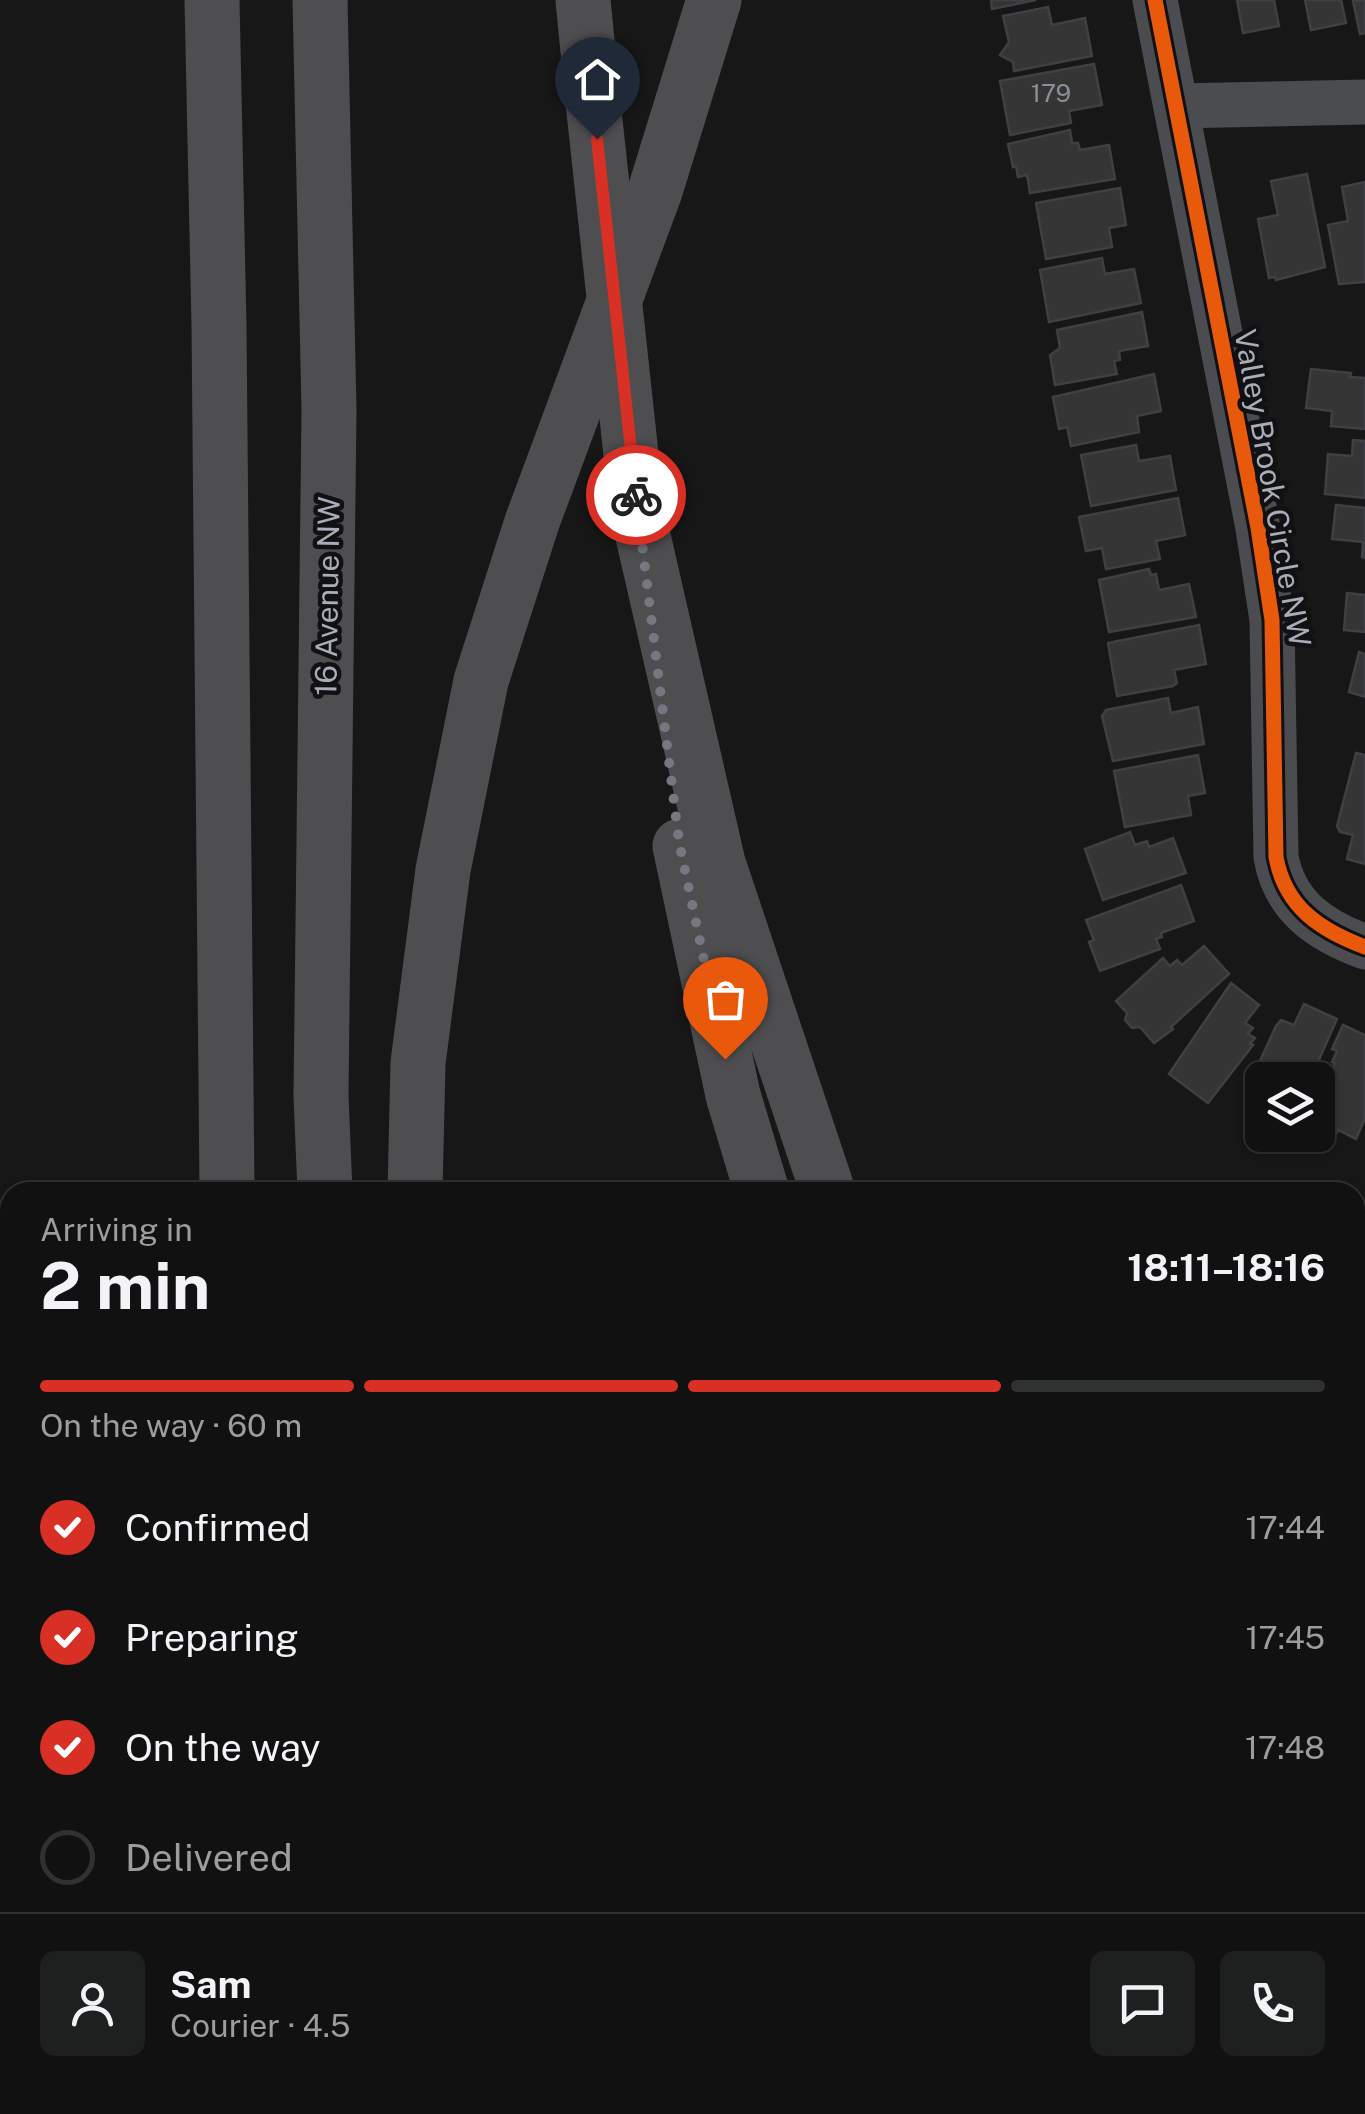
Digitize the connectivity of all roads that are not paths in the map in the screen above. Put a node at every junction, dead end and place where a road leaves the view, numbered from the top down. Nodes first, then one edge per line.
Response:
1 (212, 0) edge
2 (320, 0) edge
3 (583, 0) edge
4 (714, 0) edge
5 (1155, 0) edge
6 (1365, 102) edge
7 (1176, 106) junction
8 (637, 510) junction
9 (1365, 947) edge
10 (227, 1182) edge
11 (325, 1182) edge
12 (415, 1182) edge
13 (759, 1182) edge
14 (825, 1182) edge

1 - 10 highway
2 - 11 highway, 16 Avenue NW
3 - 8 highway, bridge
4 - 12 highway
5 - 7 street, Valley Brook Circle NW
6 - 7 street
7 - 9 street, Valley Brook Circle NW
8 - 13 highway
8 - 14 highway

